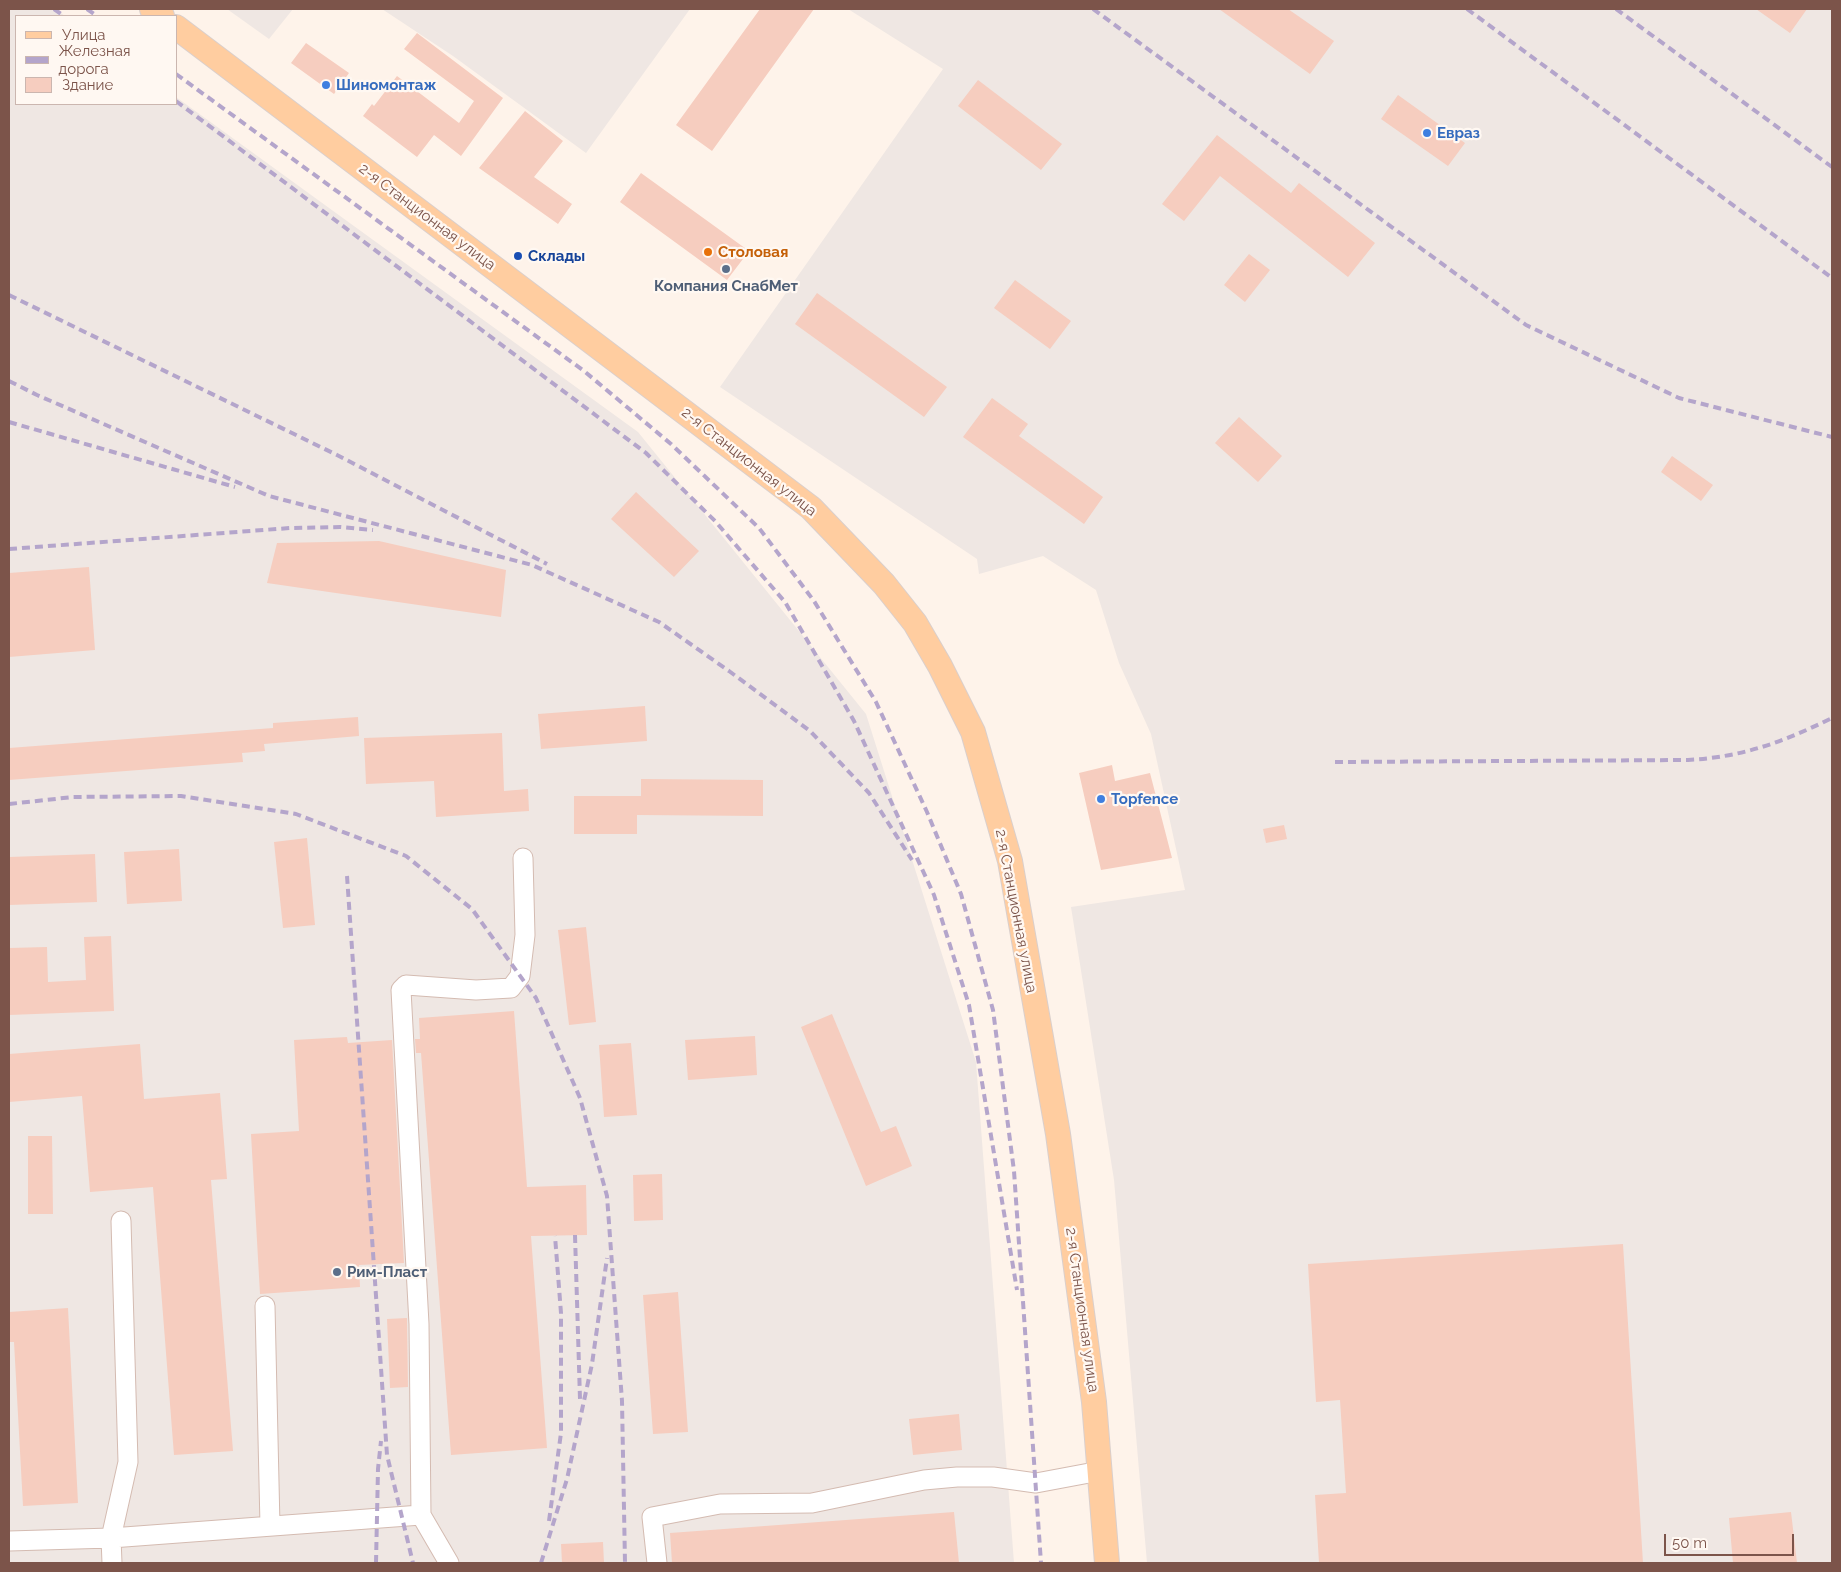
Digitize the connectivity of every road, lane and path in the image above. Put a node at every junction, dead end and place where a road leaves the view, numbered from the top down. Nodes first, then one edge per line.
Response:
1 (178, 29) edge
2 (523, 858) dead end
3 (121, 1220) dead end
4 (265, 1306) dead end
5 (1100, 1471) junction
6 (421, 1515) junction
7 (270, 1526) junction
8 (111, 1538) junction
9 (9, 1540) edge
10 (112, 1563) edge
11 (449, 1563) edge
12 (657, 1563) edge
13 (1107, 1563) edge

1 - 5 main road, 2-я Станционная улица
2 - 6 lane
3 - 8 lane
4 - 7 lane
5 - 12 lane
5 - 13 main road, 2-я Станционная улица
6 - 7 lane
6 - 11 lane
7 - 8 lane
8 - 9 lane
8 - 10 lane

